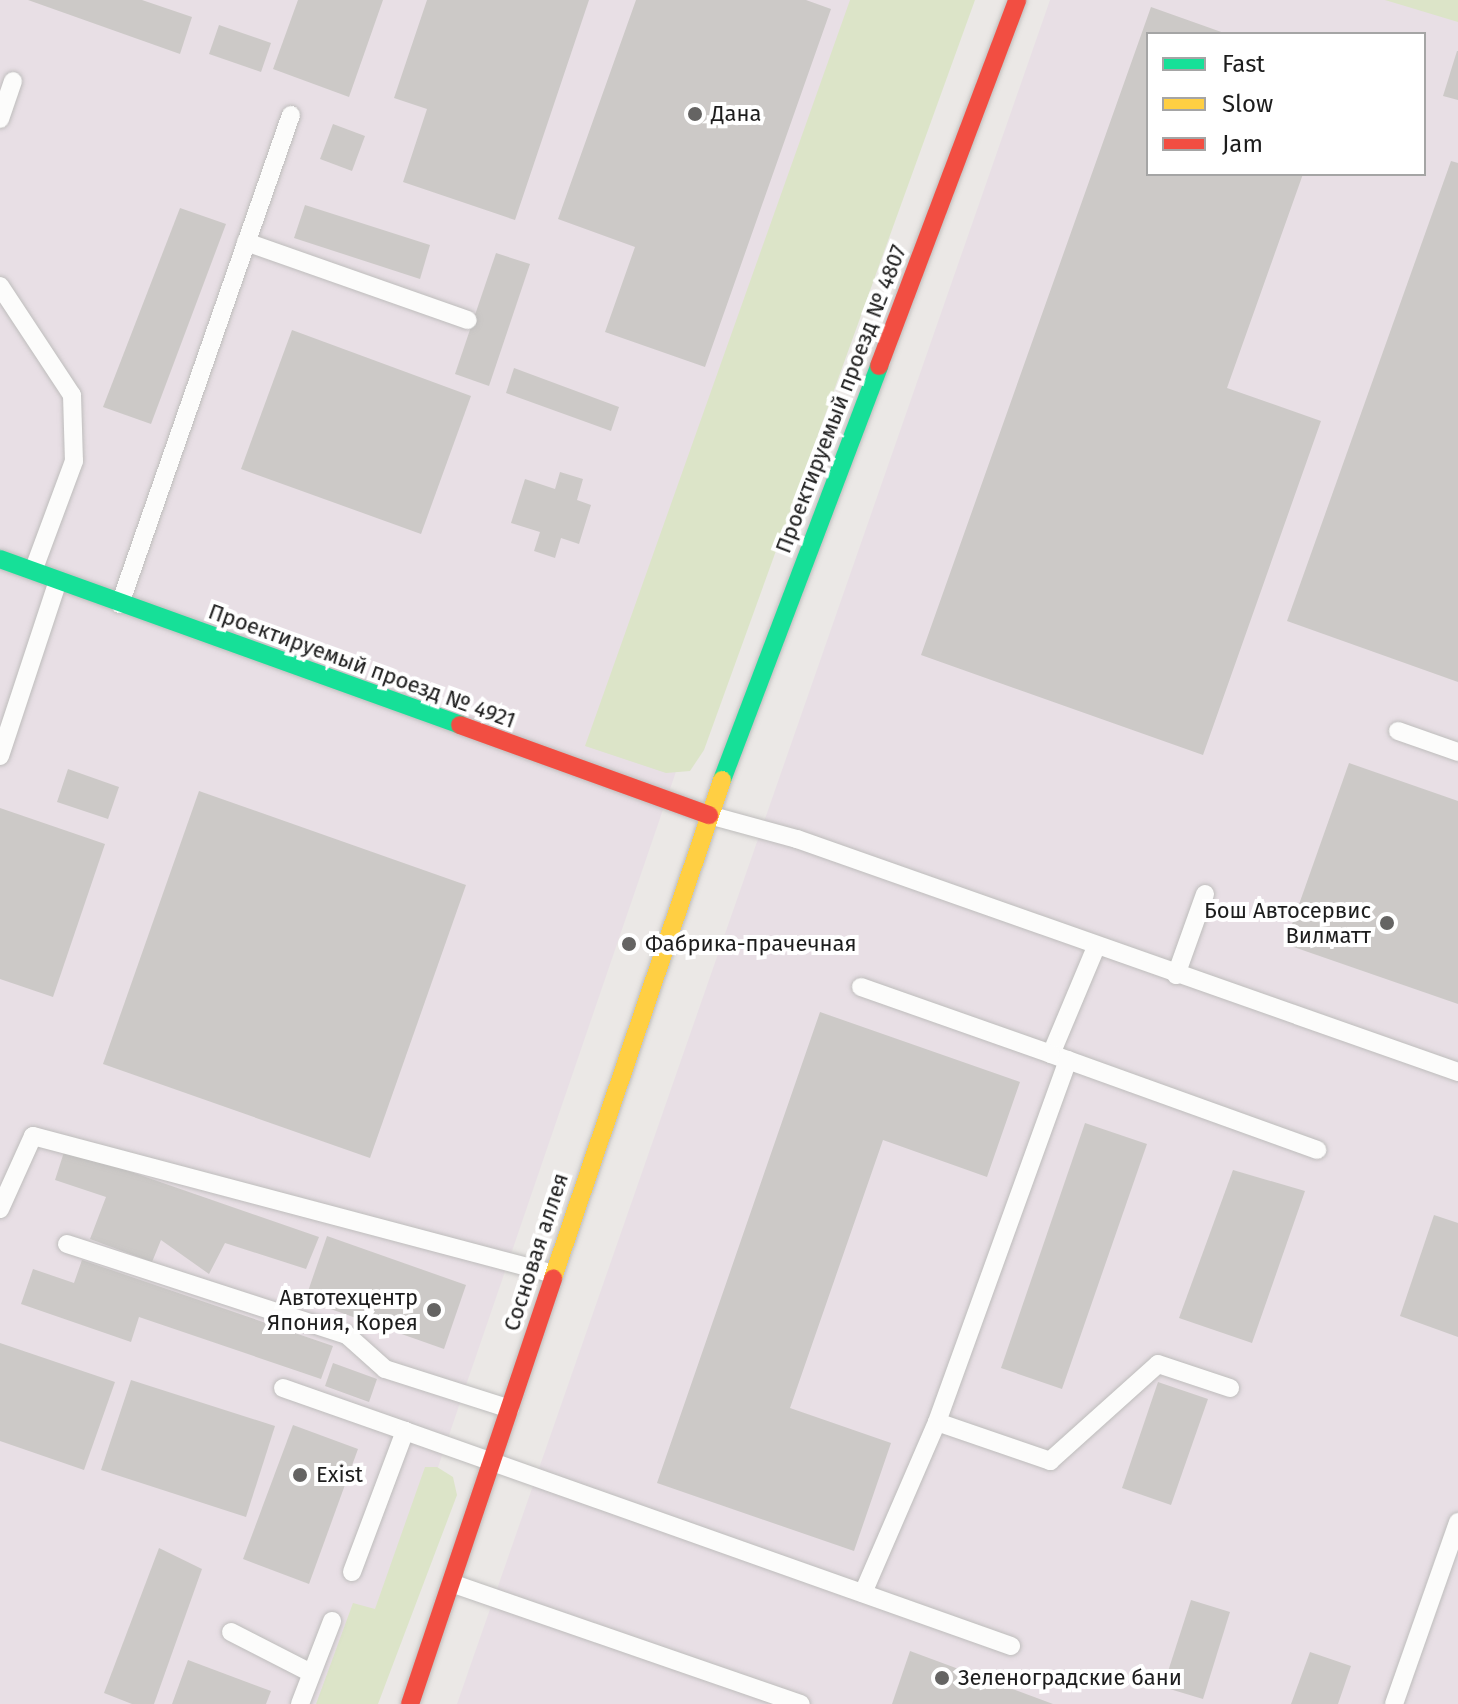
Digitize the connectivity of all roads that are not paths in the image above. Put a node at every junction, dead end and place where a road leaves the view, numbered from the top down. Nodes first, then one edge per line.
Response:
1 (1017, 0) edge
2 (13, 81) dead end
3 (291, 115) dead end
4 (0, 119) edge
5 (246, 242) junction
6 (0, 286) edge
7 (468, 320) dead end
8 (0, 559) edge
9 (33, 571) junction
10 (58, 581) junction
11 (120, 604) junction
12 (1398, 731) dead end
13 (1458, 752) edge
14 (0, 756) edge
15 (709, 815) junction
16 (1205, 894) dead end
17 (1096, 947) junction
18 (1176, 975) junction
19 (861, 987) dead end
20 (1060, 1057) junction
21 (1458, 1072) edge
22 (1317, 1150) dead end
23 (0, 1209) edge
24 (67, 1244) dead end
25 (554, 1274) junction
26 (283, 1388) dead end
27 (1230, 1388) dead end
28 (510, 1409) junction
29 (937, 1422) junction
30 (405, 1431) junction
31 (493, 1460) junction
32 (1458, 1522) edge
33 (352, 1572) dead end
34 (451, 1583) junction
35 (863, 1593) junction
36 (332, 1621) dead end
37 (231, 1632) dead end
38 (1011, 1646) dead end
39 (311, 1673) junction
40 (300, 1704) edge
41 (410, 1704) edge
42 (801, 1704) edge
43 (1394, 1704) edge

1 - 15 main road, Проектируемый проезд № 4807
2 - 4 lane
3 - 5 lane
5 - 7 lane
5 - 11 lane
6 - 9 lane
8 - 9 main road, Проектируемый проезд № 4921
9 - 10 main road, Проектируемый проезд № 4921
10 - 11 main road, Проектируемый проезд № 4921
10 - 14 lane
11 - 15 main road, Проектируемый проезд № 4921
12 - 13 lane
15 - 17 lane
15 - 25 main road, Сосновая аллея
16 - 18 lane
17 - 18 lane
17 - 20 lane
18 - 21 lane
19 - 20 lane
20 - 22 lane
20 - 29 lane
23 - 25 lane
24 - 28 lane
25 - 28 main road, Сосновая аллея
26 - 30 lane
27 - 29 lane
28 - 31 main road, Сосновая аллея
29 - 35 lane
30 - 31 lane
30 - 33 lane
31 - 34 main road, Сосновая аллея
31 - 35 lane
32 - 43 lane
34 - 41 main road, Сосновая аллея
34 - 42 lane
35 - 38 lane
36 - 39 lane
37 - 39 lane
39 - 40 lane

